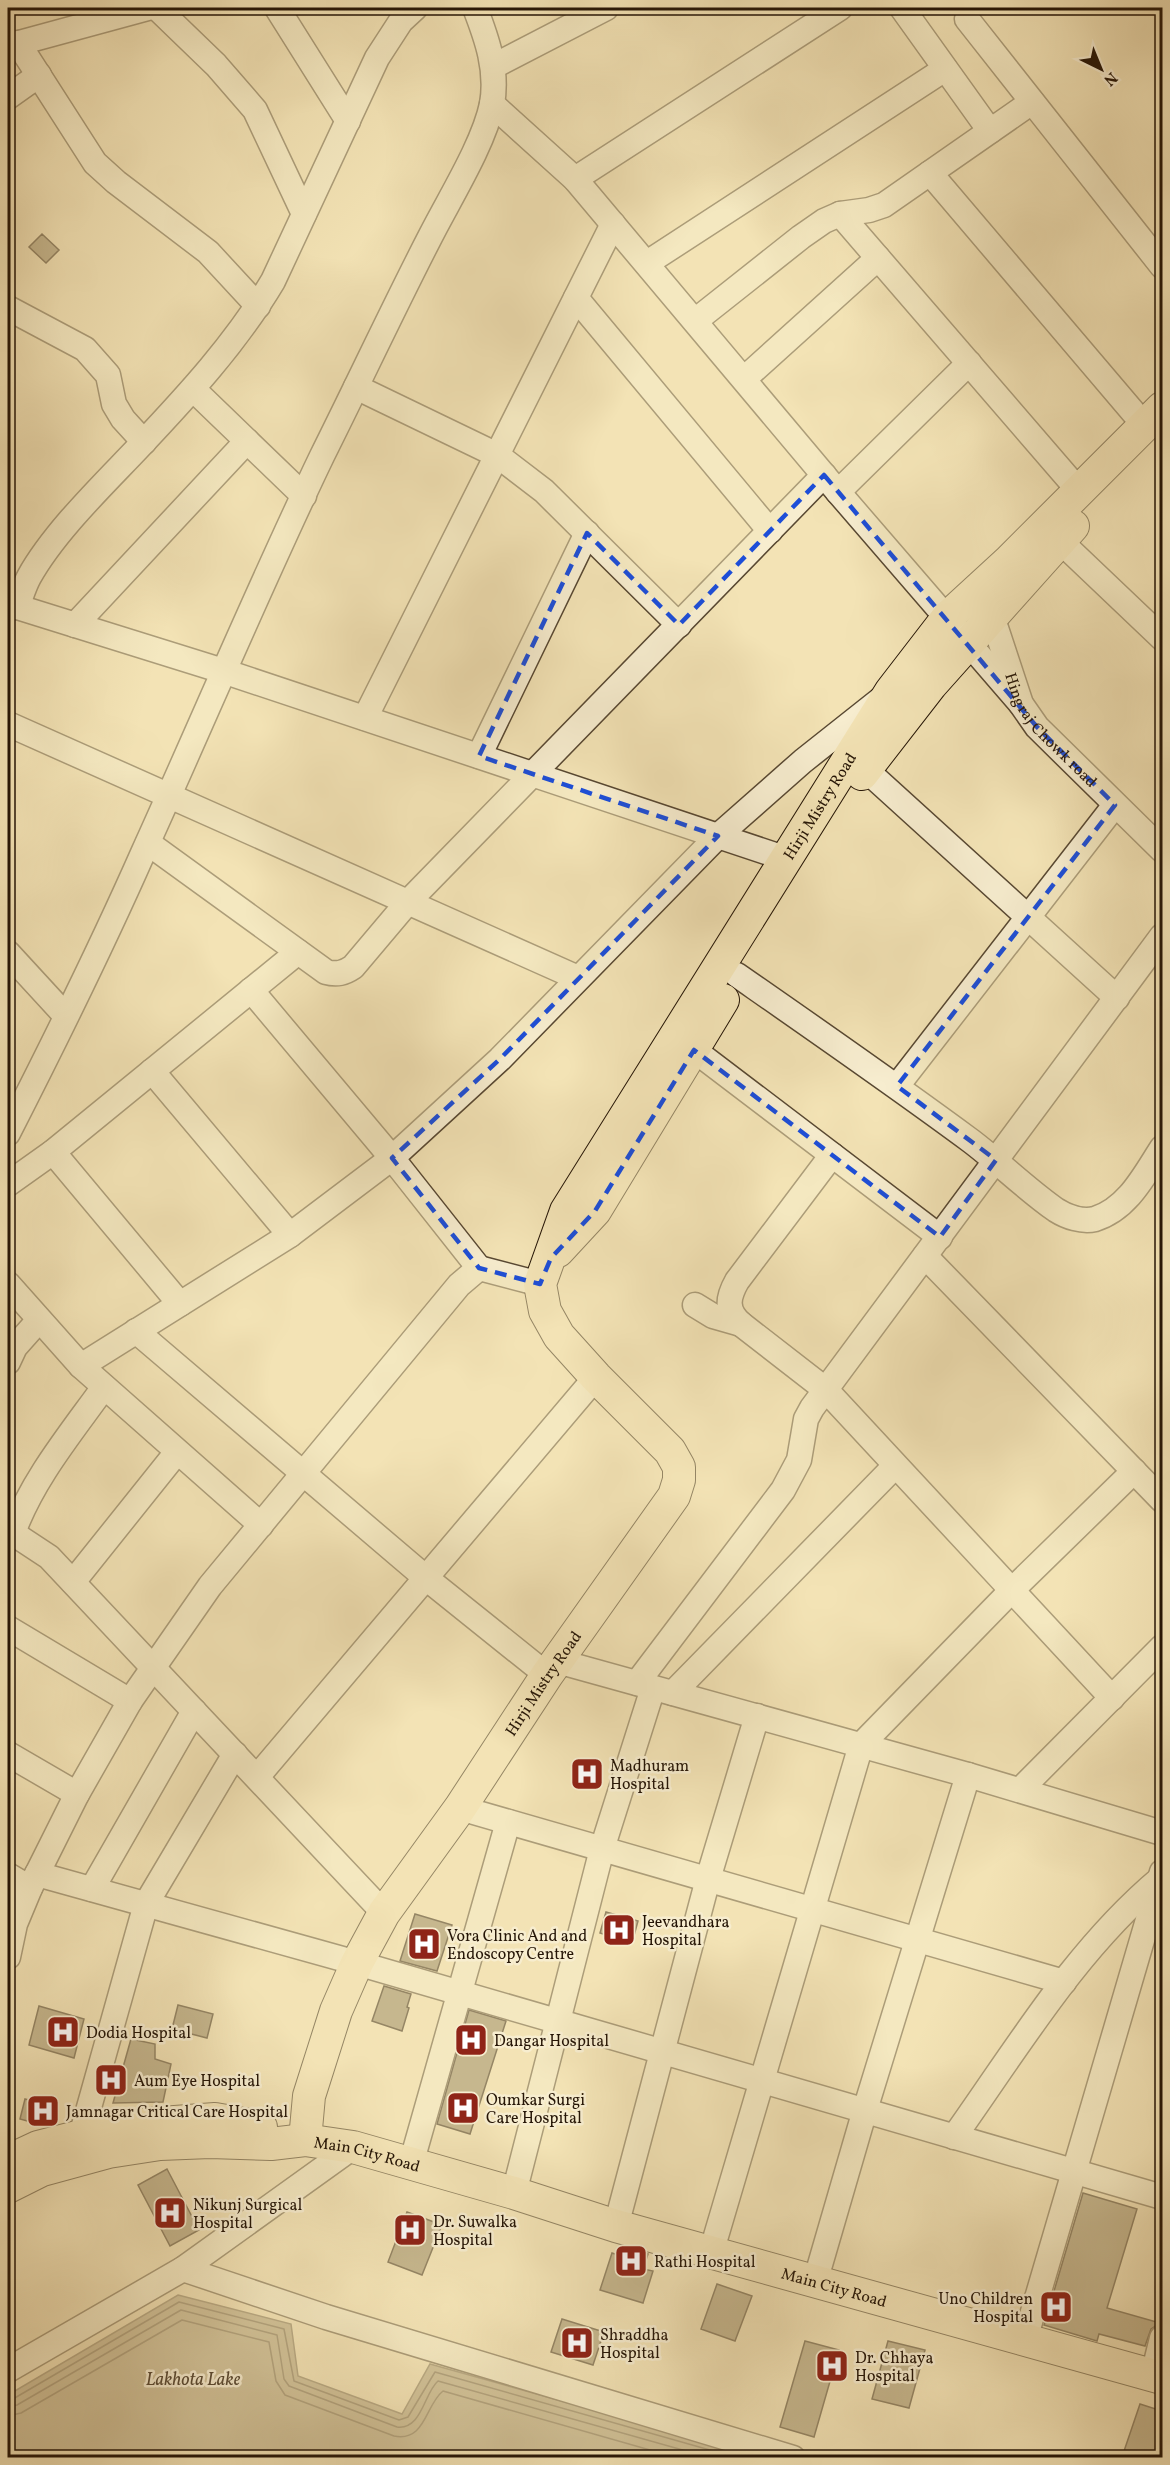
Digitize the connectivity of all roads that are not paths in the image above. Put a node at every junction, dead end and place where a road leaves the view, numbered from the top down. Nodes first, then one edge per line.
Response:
1 (148, 8) edge
2 (157, 8) edge
3 (277, 8) edge
4 (415, 8) edge
5 (475, 8) edge
6 (606, 8) edge
7 (840, 8) edge
8 (902, 8) edge
9 (967, 19) dead end
10 (13, 44) edge
11 (494, 66) junction
12 (945, 69) junction
13 (39, 75) junction
14 (8, 97) edge
15 (1032, 102) junction
16 (492, 104) junction
17 (348, 121) junction
18 (990, 131) junction
19 (930, 173) junction
20 (575, 179) junction
21 (304, 214) junction
22 (840, 214) junction
23 (613, 224) junction
24 (878, 258) junction
25 (647, 263) junction
26 (1162, 266) edge
27 (576, 298) junction
28 (258, 306) junction
29 (8, 308) edge
30 (695, 321) junction
31 (969, 363) junction
32 (744, 379) junction
33 (356, 387) junction
34 (193, 389) junction
35 (1157, 421) edge
36 (247, 441) junction
37 (144, 442) junction
38 (497, 454) junction
39 (831, 483) junction
40 (1080, 492) junction
41 (304, 496) junction
42 (770, 531) junction
43 (587, 533) junction
44 (1059, 540) junction
45 (987, 581) junction
46 (12, 605) edge
47 (992, 616) junction
48 (948, 617) junction
49 (75, 625) junction
50 (679, 625) junction
51 (1162, 638) edge
52 (969, 643) junction
53 (224, 672) junction
54 (891, 691) junction
55 (1021, 704) junction
56 (364, 718) junction
57 (12, 733) edge
58 (479, 756) junction
59 (865, 769) junction
60 (534, 775) junction
61 (168, 797) junction
62 (1115, 805) junction
63 (718, 836) junction
64 (148, 843) junction
65 (1161, 846) edge
66 (787, 859) junction
67 (407, 903) junction
68 (1028, 917) junction
69 (1162, 936) edge
70 (8, 952) edge
71 (298, 952) junction
72 (737, 975) junction
73 (579, 978) junction
74 (251, 990) junction
75 (1117, 998) junction
76 (65, 1015) junction
77 (694, 1050) junction
78 (152, 1071) junction
79 (897, 1086) junction
80 (8, 1133) edge
81 (1162, 1148) edge
82 (53, 1152) junction
83 (832, 1155) junction
84 (392, 1158) junction
85 (996, 1160) junction
86 (8, 1184) edge
87 (290, 1235) junction
88 (940, 1237) junction
89 (926, 1256) junction
90 (479, 1268) junction
91 (546, 1271) junction
92 (8, 1284) edge
93 (180, 1304) junction
94 (695, 1305) dead end
95 (39, 1320) junction
96 (741, 1324) junction
97 (136, 1331) junction
98 (8, 1362) edge
99 (81, 1366) junction
100 (596, 1377) junction
101 (104, 1387) junction
102 (826, 1390) junction
103 (177, 1452) junction
104 (895, 1466) junction
105 (1134, 1471) junction
106 (304, 1474) junction
107 (1162, 1500) edge
108 (261, 1525) junction
109 (10, 1532) edge
110 (426, 1578) junction
111 (73, 1582) junction
112 (1011, 1591) junction
113 (8, 1628) edge
114 (1162, 1647) edge
115 (153, 1667) junction
116 (552, 1668) junction
117 (654, 1688) junction
118 (1112, 1698) junction
119 (130, 1701) junction
120 (194, 1711) junction
121 (757, 1716) junction
122 (861, 1745) junction
123 (8, 1754) edge
124 (235, 1754) junction
125 (968, 1775) junction
126 (257, 1777) junction
127 (1020, 1790) junction
128 (77, 1794) junction
129 (459, 1808) junction
130 (508, 1822) junction
131 (1162, 1833) edge
132 (602, 1848) junction
133 (8, 1875) edge
134 (1162, 1875) edge
135 (708, 1879) junction
136 (34, 1881) junction
137 (92, 1889) junction
138 (146, 1904) junction
139 (812, 1909) junction
140 (384, 1913) junction
141 (917, 1939) junction
142 (8, 1957) edge
143 (357, 1963) junction
144 (1065, 1982) junction
145 (459, 1993) junction
146 (558, 2021) junction
147 (662, 2051) junction
148 (761, 2080) junction
149 (865, 2110) junction
150 (81, 2136) junction
151 (954, 2136) junction
152 (300, 2140) junction
153 (353, 2147) junction
154 (8, 2161) edge
155 (411, 2164) junction
156 (1076, 2172) junction
157 (301, 2183) junction
158 (8, 2187) edge
159 (514, 2193) junction
160 (1162, 2197) edge
161 (616, 2226) junction
162 (711, 2253) junction
163 (183, 2269) junction
164 (815, 2282) junction
165 (1162, 2338) edge
166 (1025, 2339) junction
167 (8, 2370) edge
168 (1158, 2376) edge
169 (793, 2457) edge

1 - 10 street
2 - 21 street
3 - 17 street
4 - 17 street
5 - 11 street
6 - 11 street
7 - 20 street
8 - 12 street
9 - 15 street
10 - 13 street
11 - 16 street
12 - 18 street
12 - 25 street
13 - 14 street
13 - 28 street
15 - 18 street
15 - 26 street
16 - 20 street
16 - 33 street
17 - 21 street
18 - 19 street
19 - 22 street
19 - 35 street
20 - 23 street
21 - 28 street
22 - 24 street
22 - 30 street
23 - 25 street
23 - 27 street
24 - 31 street
24 - 32 street
25 - 30 street
27 - 38 street
27 - 42 street
28 - 34 street
29 - 37 street
30 - 32 street
31 - 39 street
31 - 40 street
32 - 39 street
33 - 38 street
33 - 41 street
34 - 36 street
34 - 37 street
35 - 40 main road, Hirji Mistry Road
35 - 44 main road, Hirji Mistry Road
36 - 41 street
36 - 49 street
37 - 46 street
38 - 43 street
38 - 56 street
39 - 42 street
39 - 48 street
40 - 45 main road, Hirji Mistry Road
41 - 53 street
42 - 50 street
43 - 50 street
43 - 58 street
44 - 47 main road, Hirji Mistry Road
44 - 51 street
45 - 47 street, Hingraj Chowk road
45 - 48 main road, Hirji Mistry Road
46 - 49 street
47 - 52 main road, Hirji Mistry Road
47 - 55 street, Hingraj Chowk road
48 - 52 street
48 - 54 main road, Hirji Mistry Road
49 - 53 street
50 - 60 street
52 - 55 street
52 - 59 main road, Hirji Mistry Road
53 - 56 street
53 - 61 street
54 - 63 street
54 - 66 main road, Hirji Mistry Road
55 - 62 street, Hingraj Chowk road
56 - 58 street
57 - 61 street
58 - 60 street
59 - 68 street
59 - 72 main road, Hirji Mistry Road
60 - 63 street
60 - 67 street
61 - 64 street
61 - 67 street
62 - 65 street, Hingraj Chowk road
62 - 68 street
63 - 66 street
63 - 73 street
64 - 71 street
64 - 76 street
66 - 91 main road, Hirji Mistry Road
67 - 71 street
67 - 73 street
68 - 75 street
68 - 79 street
69 - 75 street
70 - 76 street
71 - 74 street
72 - 77 main road, Hirji Mistry Road
72 - 79 street
73 - 84 street
74 - 78 street
74 - 84 street
75 - 85 street
76 - 80 street
77 - 83 street
77 - 91 main road, Hirji Mistry Road
78 - 82 street
78 - 87 street
79 - 85 street
81 - 85 street
82 - 86 street
82 - 93 street
83 - 88 street
83 - 96 street
84 - 87 street
84 - 90 street
85 - 88 street
87 - 93 street
88 - 89 street
89 - 102 street
89 - 105 street
90 - 91 street
90 - 106 street
91 - 100 main road, Hirji Mistry Road
92 - 95 street
93 - 97 street
94 - 96 street
95 - 98 street
95 - 99 street
96 - 102 street
97 - 99 street
97 - 106 street
99 - 101 street
100 - 110 street
100 - 116 main road, Hirji Mistry Road
101 - 103 street
101 - 109 street
102 - 104 street
102 - 117 street
103 - 108 street
103 - 111 street
104 - 112 street
104 - 117 street
105 - 107 street
105 - 112 street
106 - 108 street
106 - 110 street
108 - 115 street
109 - 111 street
110 - 116 street
110 - 126 street
111 - 115 street
112 - 118 street
112 - 122 street
113 - 119 street
114 - 118 street
115 - 119 street
115 - 120 street
116 - 117 street
116 - 129 main road, Hirji Mistry Road
117 - 121 street
117 - 132 street
118 - 127 street
119 - 128 street
120 - 124 street
120 - 137 street
121 - 122 street
121 - 135 street
122 - 125 street
122 - 139 street
123 - 128 street
124 - 126 street
124 - 138 street
125 - 127 street
125 - 141 street
126 - 140 street
127 - 131 street
128 - 136 street
129 - 130 street
129 - 140 main road, Hirji Mistry Road
130 - 132 street
130 - 145 street
132 - 135 street
132 - 146 street
133 - 136 street
134 - 144 street
134 - 156 street
135 - 139 street
135 - 147 street
136 - 137 street
136 - 142 street
137 - 138 street
138 - 143 street
138 - 150 street
139 - 141 street
139 - 148 street
140 - 143 main road, Hirji Mistry Road
141 - 144 street
141 - 149 street
143 - 145 street
143 - 152 main road, Hirji Mistry Road
144 - 151 street
145 - 146 street
145 - 155 street
146 - 147 street
146 - 159 street
147 - 148 street
147 - 161 street
148 - 149 street
148 - 162 street
149 - 151 street
149 - 164 street
150 - 152 main road, Main City Road
150 - 154 main road, Main City Road
151 - 156 street
152 - 153 main road, Main City Road
152 - 157 street
152 - 158 main road, Main City Road
153 - 155 main road, Main City Road
153 - 157 street
155 - 159 main road, Main City Road
156 - 160 street
156 - 166 street
157 - 163 street
159 - 161 main road, Main City Road
161 - 162 main road, Main City Road
162 - 164 main road, Main City Road
163 - 167 street
163 - 169 street
164 - 166 main road, Main City Road
165 - 168 street
166 - 168 main road, Main City Road

